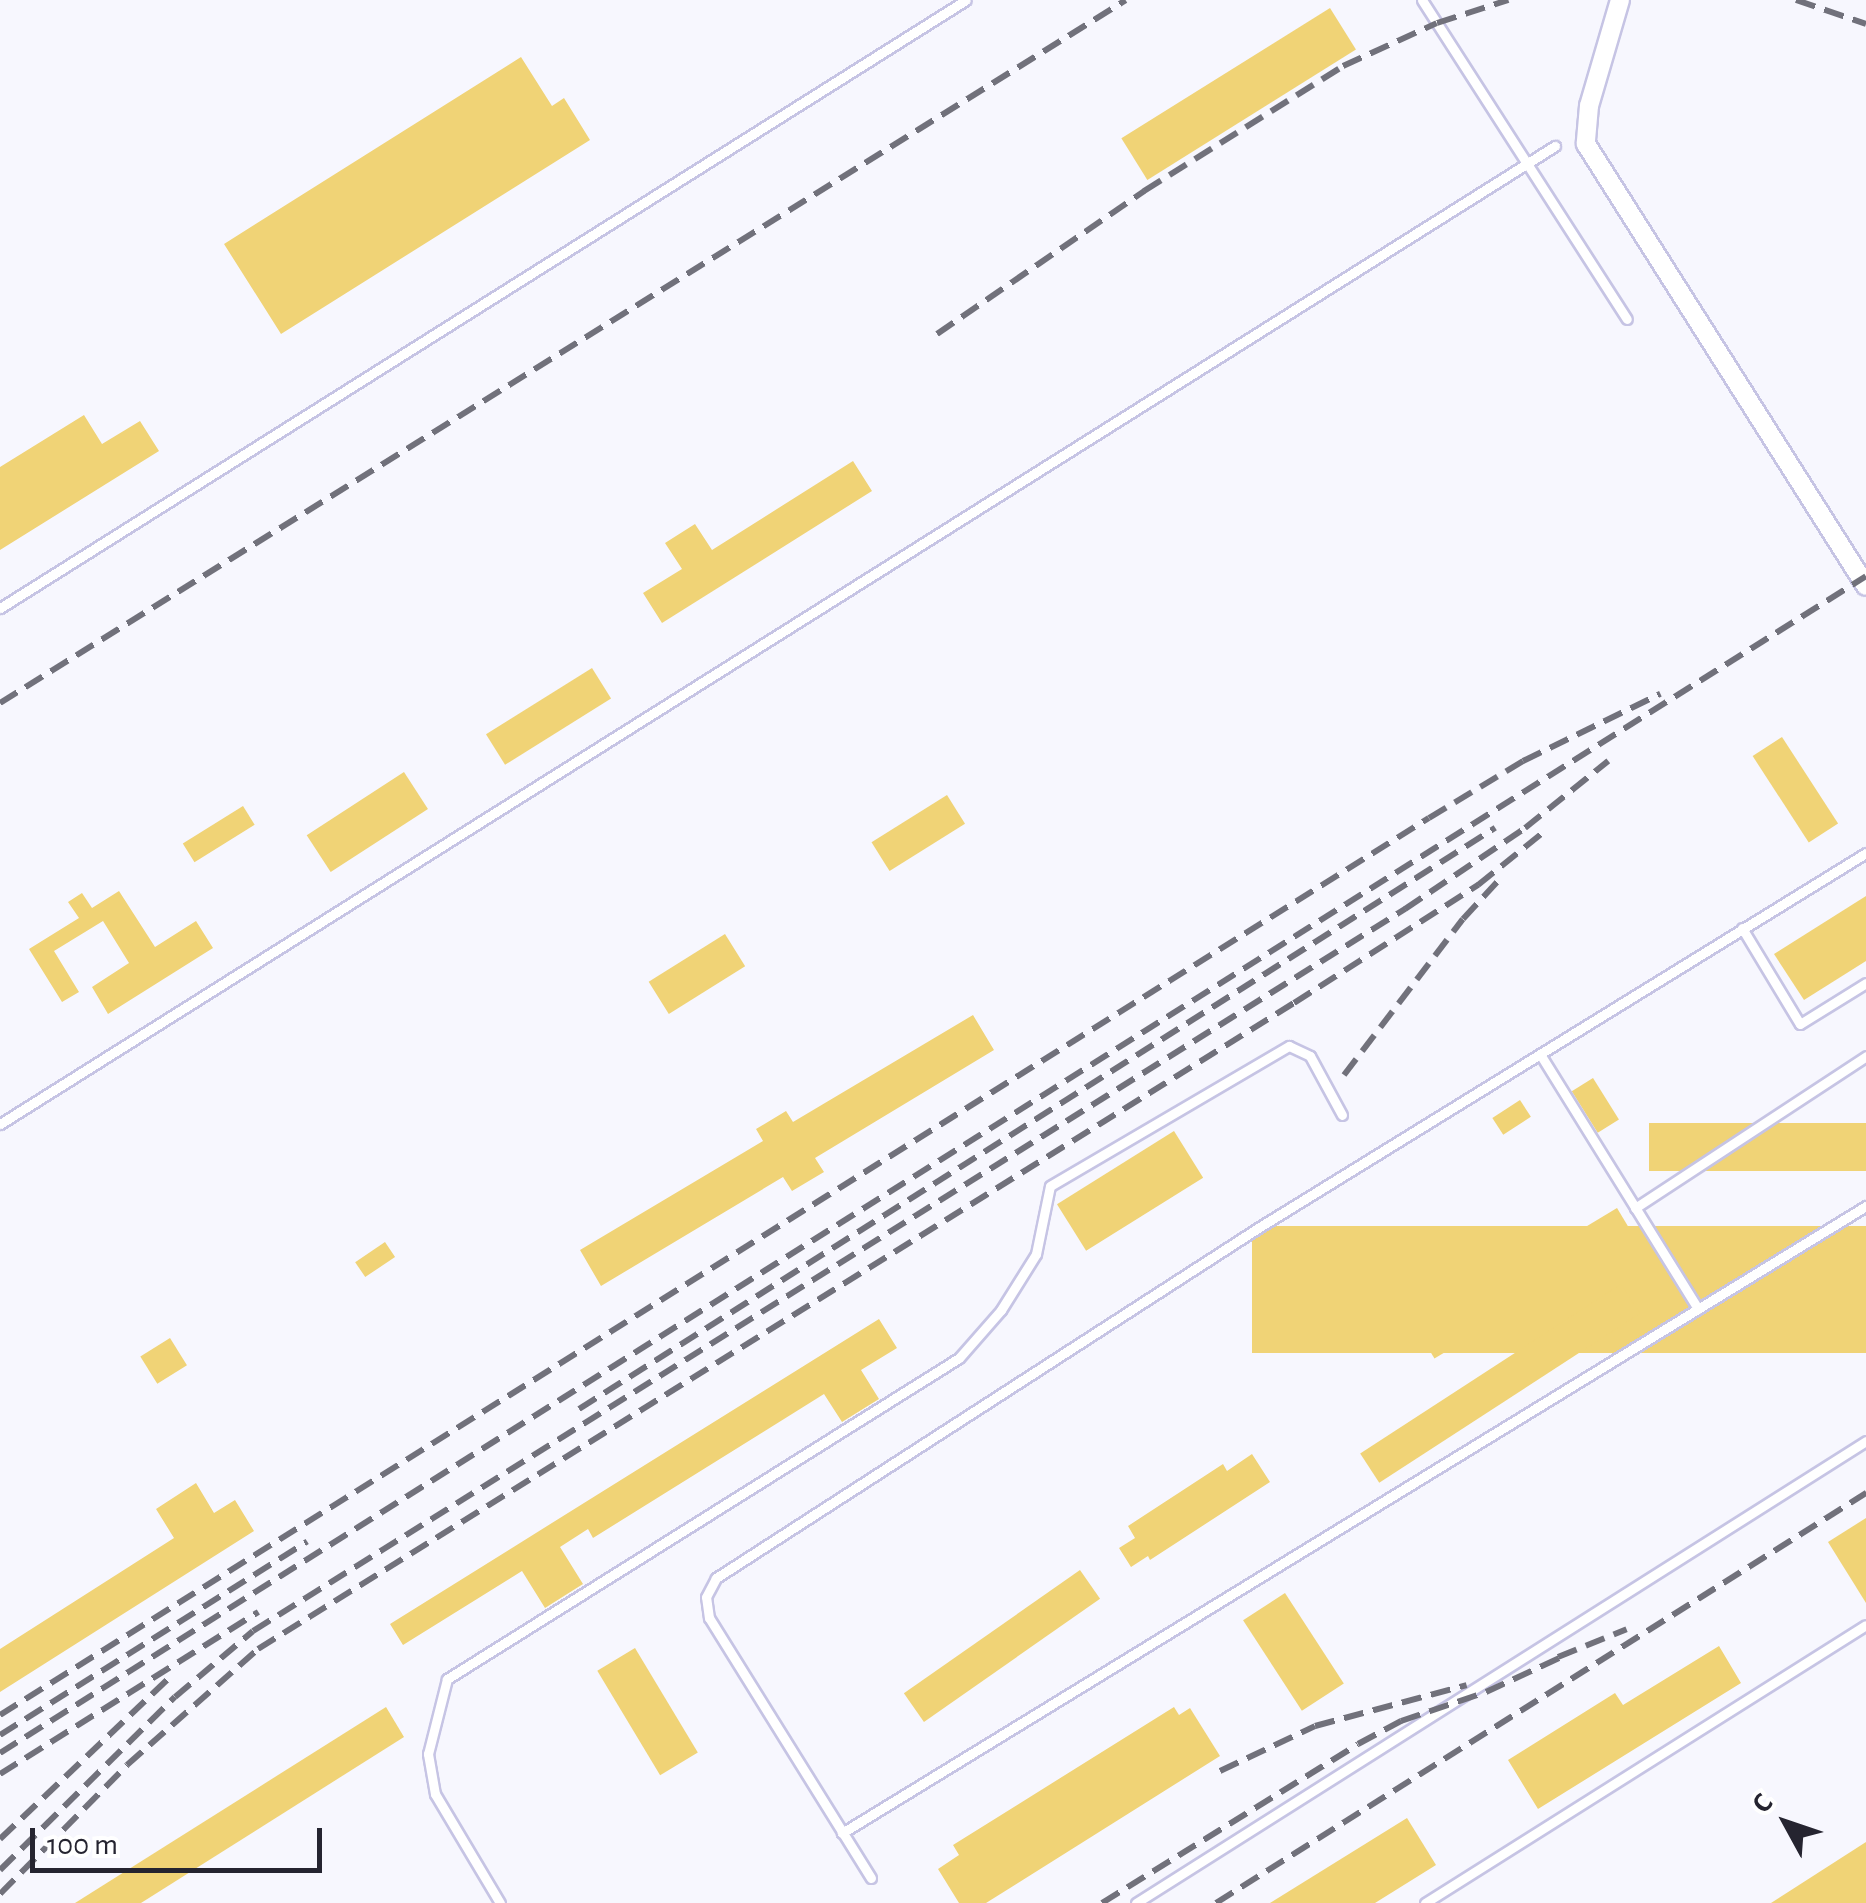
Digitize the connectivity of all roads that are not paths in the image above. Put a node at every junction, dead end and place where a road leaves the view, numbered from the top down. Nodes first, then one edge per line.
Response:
1 (966, 0) edge
2 (1422, 0) edge
3 (1620, 0) edge
4 (1556, 146) dead end
5 (1529, 164) junction
6 (1627, 318) dead end
7 (1866, 586) edge
8 (0, 608) edge
9 (1866, 852) edge
10 (1742, 928) junction
11 (1866, 983) edge
12 (1540, 1054) junction
13 (1866, 1056) edge
14 (1342, 1114) dead end
15 (0, 1124) edge
16 (1866, 1206) edge
17 (1635, 1208) junction
18 (1698, 1309) junction
19 (1866, 1441) edge
20 (1866, 1625) edge
21 (842, 1832) junction
22 (871, 1878) dead end
23 (500, 1903) edge
24 (1136, 1903) edge
25 (1425, 1903) edge

1 - 8 lane
2 - 5 lane
3 - 7 street
4 - 5 lane
5 - 6 lane
5 - 15 lane
9 - 10 lane
10 - 11 lane
10 - 12 lane
12 - 17 lane
12 - 21 lane
13 - 17 lane
14 - 23 lane
16 - 18 lane
17 - 18 lane
18 - 21 lane
19 - 24 lane
20 - 25 lane
21 - 22 lane

